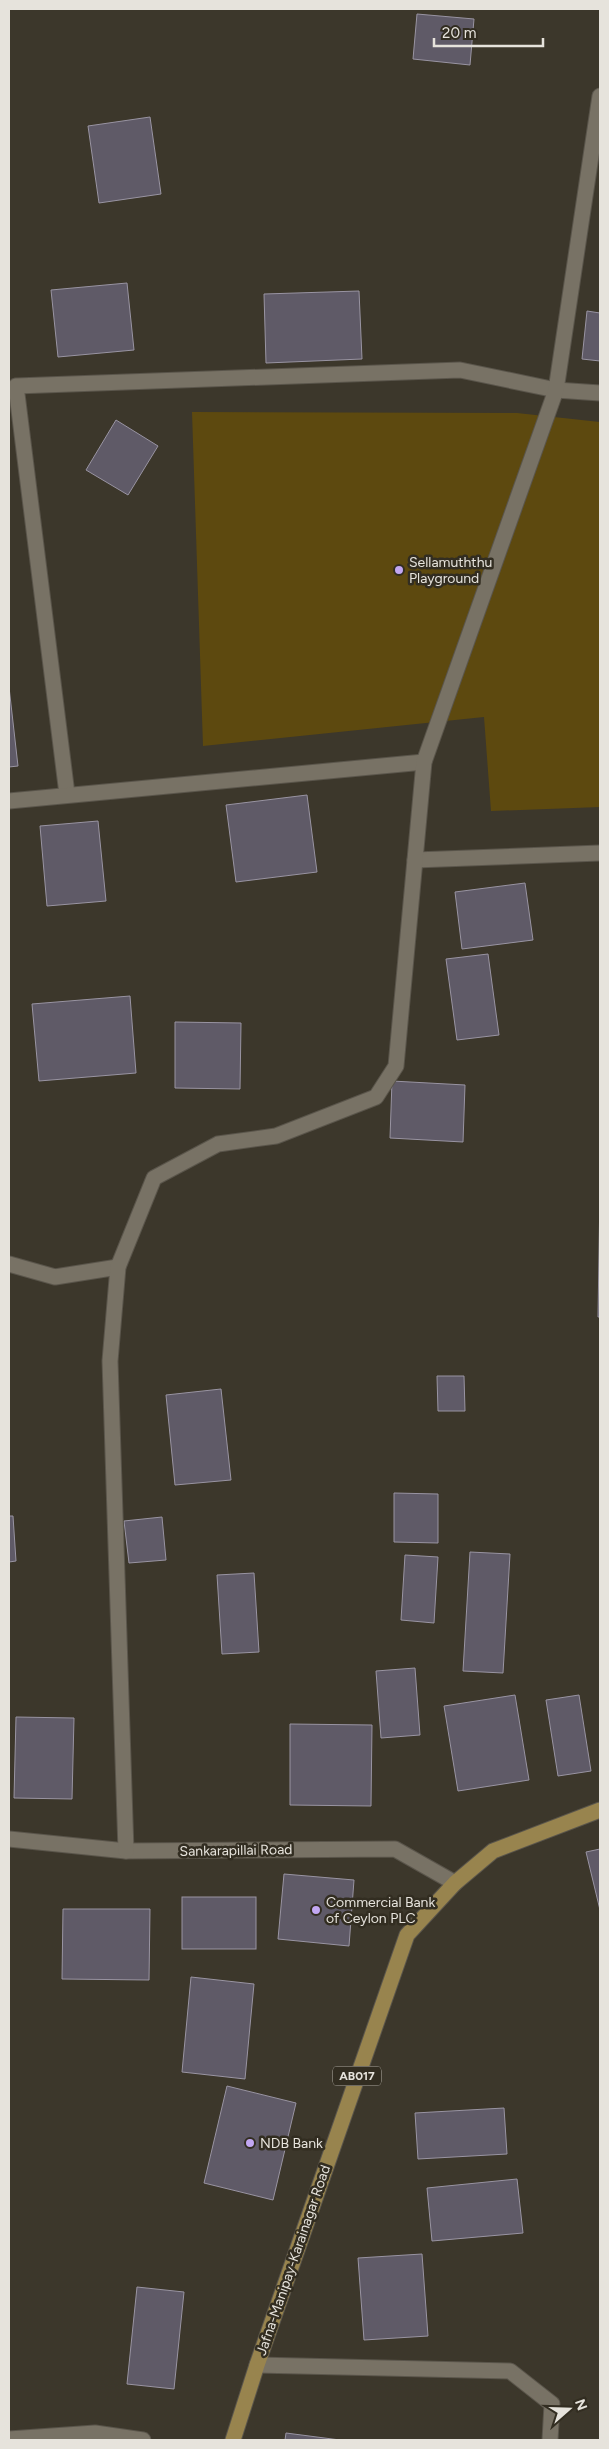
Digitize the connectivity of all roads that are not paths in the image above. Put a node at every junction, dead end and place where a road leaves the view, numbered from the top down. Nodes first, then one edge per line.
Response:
1 (600, 96) edge
2 (556, 390) junction
3 (600, 393) edge
4 (424, 762) junction
5 (67, 794) junction
6 (9, 801) edge
7 (600, 853) edge
8 (415, 860) junction
9 (9, 1264) edge
10 (118, 1267) junction
11 (600, 1810) edge
12 (9, 1839) edge
13 (126, 1851) junction
14 (455, 1883) junction
15 (257, 2365) junction
16 (9, 2439) edge
17 (143, 2440) edge
18 (233, 2440) edge
19 (550, 2440) edge

1 - 2 street
2 - 3 street
2 - 4 street
2 - 5 street
4 - 5 street
4 - 8 street
5 - 6 street
7 - 8 street
8 - 10 street
9 - 10 street
10 - 13 street
11 - 14 main road, Jafna-Manipay-Karainagar Road / AB017
12 - 13 street, Sankarapillai Road
13 - 14 street, Sankarapillai Road
14 - 15 main road, Jafna-Manipay-Karainagar Road / AB017
15 - 18 main road, Jafna-Manipay-Karainagar Road / AB017
15 - 19 street
16 - 17 street

